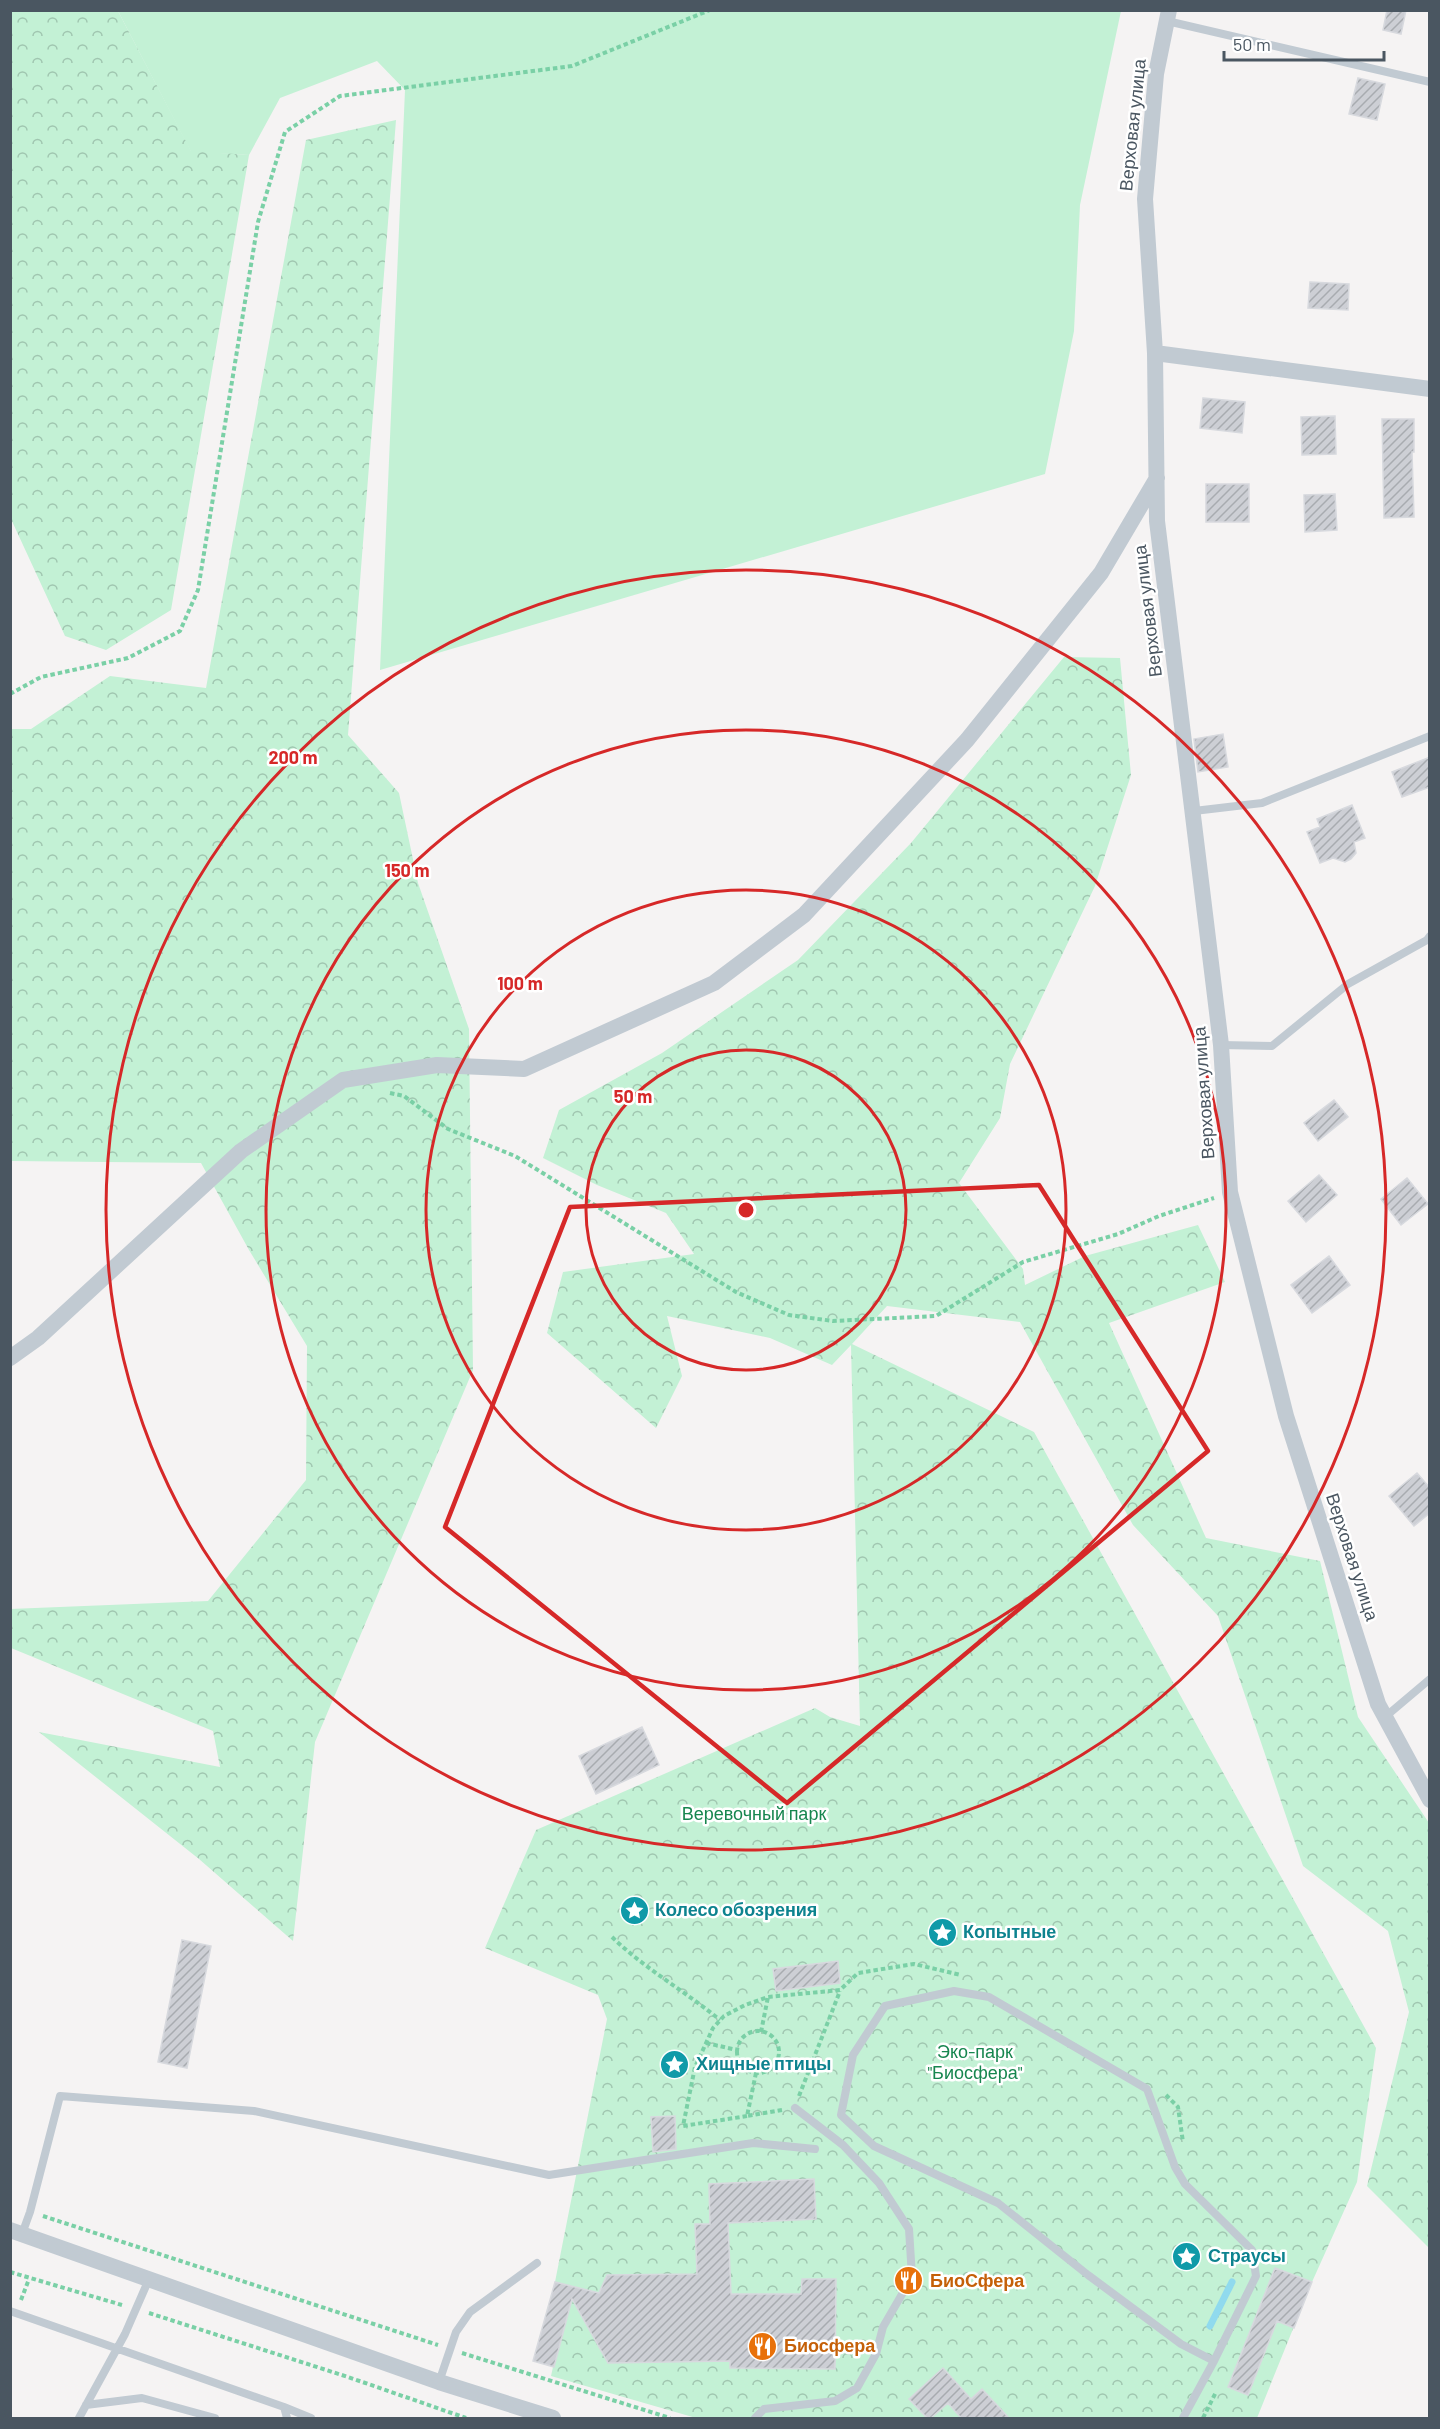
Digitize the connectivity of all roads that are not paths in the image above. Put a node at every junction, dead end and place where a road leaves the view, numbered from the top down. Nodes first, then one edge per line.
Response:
1 (1168, 16) edge
2 (1430, 82) edge
3 (1155, 353) junction
4 (1430, 389) edge
5 (1157, 477) junction
6 (1430, 736) edge
7 (1194, 811) junction
8 (1430, 936) edge
9 (1221, 1045) junction
10 (10, 1358) edge
11 (1430, 1679) edge
12 (1385, 1717) junction
13 (1427, 1791) edge
14 (795, 2108) road end
15 (815, 2149) dead end
16 (16, 2232) edge
17 (537, 2263) dead end
18 (149, 2279) junction
19 (10, 2311) edge
20 (118, 2347) junction
21 (1214, 2361) junction
22 (439, 2382) junction
23 (86, 2406) junction
24 (284, 2407) junction
25 (79, 2418) edge
26 (215, 2418) edge
27 (287, 2418) edge
28 (311, 2418) edge
29 (553, 2418) edge
30 (755, 2418) edge
31 (1183, 2418) edge

1 - 2 lane
1 - 3 street, Верховая улица
3 - 4 street
3 - 5 street, Верховая улица
5 - 7 street, Верховая улица
5 - 10 street
6 - 7 lane
7 - 9 street, Верховая улица
8 - 9 lane
9 - 12 street, Верховая улица
11 - 12 lane
12 - 13 street, Верховая улица
14 - 30 lane
15 - 16 lane
16 - 18 street
17 - 22 lane
18 - 20 lane
18 - 22 street
19 - 20 lane
20 - 23 lane
20 - 24 lane
21 - 21 lane
21 - 31 lane
22 - 29 street
23 - 25 lane
23 - 26 lane
24 - 27 lane
24 - 28 lane

